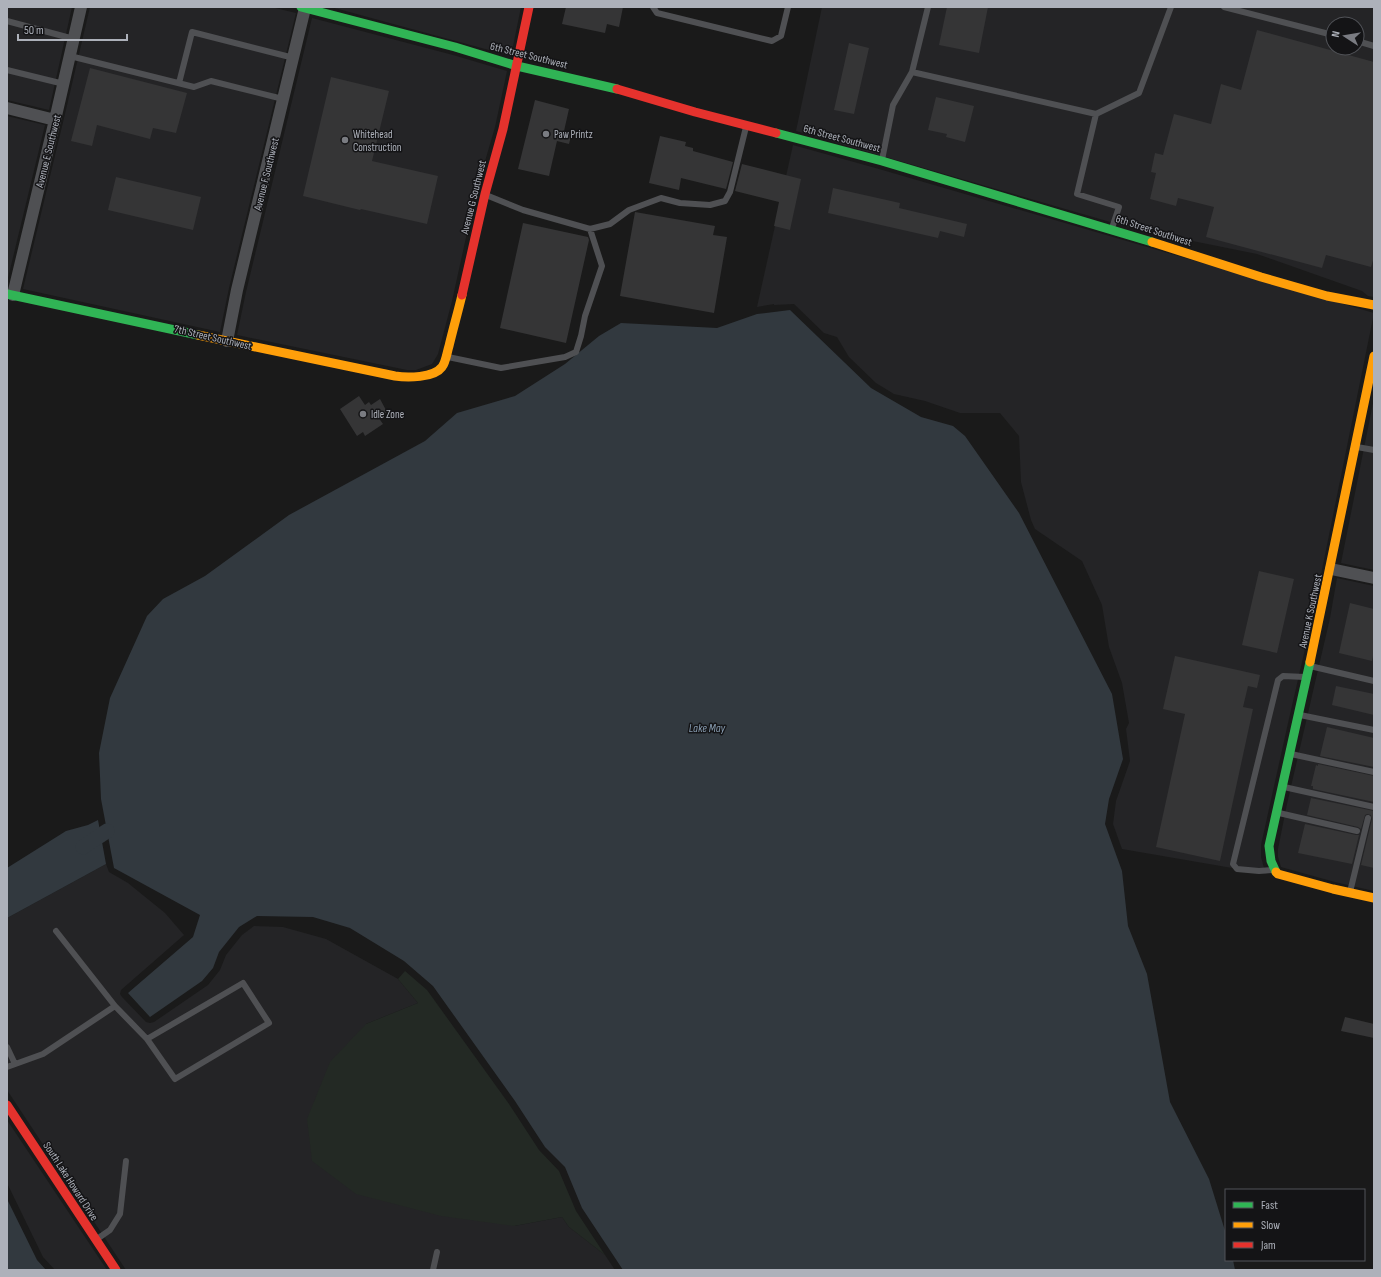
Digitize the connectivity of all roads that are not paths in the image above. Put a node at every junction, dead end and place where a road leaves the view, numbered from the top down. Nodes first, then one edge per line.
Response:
1 (81, 7) edge
2 (528, 7) edge
3 (653, 7) edge
4 (788, 7) edge
5 (928, 7) edge
6 (1171, 7) edge
7 (1224, 7) edge
8 (303, 8) edge
9 (323, 10) edge
10 (7, 21) edge
11 (1325, 33) edge
12 (74, 39) junction
13 (70, 56) junction
14 (294, 58) junction
15 (517, 66) junction
16 (7, 70) edge
17 (912, 72) junction
18 (179, 83) junction
19 (64, 84) junction
20 (284, 100) junction
21 (7, 108) edge
22 (1096, 114) junction
23 (55, 120) junction
24 (747, 126) junction
25 (882, 161) junction
26 (485, 194) junction
27 (590, 229) junction
28 (1111, 229) junction
29 (10, 294) edge
30 (1374, 305) edge
31 (227, 341) junction
32 (1374, 356) edge
33 (446, 357) junction
34 (419, 377) joint
35 (1356, 446) junction
36 (1374, 450) edge
37 (1331, 569) junction
38 (1374, 578) edge
39 (1310, 666) junction
40 (1307, 678) junction
41 (1374, 680) edge
42 (1298, 714) junction
43 (1374, 730) edge
44 (1290, 753) junction
45 (1374, 772) edge
46 (1282, 787) junction
47 (1374, 808) edge
48 (1277, 812) junction
49 (1368, 818) dead end
50 (1356, 831) dead end
51 (1274, 870) junction
52 (1350, 892) junction
53 (1374, 898) edge
54 (56, 931) dead end
55 (115, 1006) junction
56 (147, 1039) junction
57 (7, 1047) edge
58 (15, 1064) junction
59 (7, 1067) edge
60 (7, 1105) edge
61 (126, 1160) dead end
62 (96, 1240) junction
63 (437, 1252) dead end
64 (116, 1270) edge
65 (433, 1270) edge

1 - 12 street, Avenue E Southwest
2 - 15 street, Avenue G Southwest
3 - 4 lane
5 - 17 lane
6 - 22 lane
7 - 11 lane
8 - 9 street, 6th Street Southwest
8 - 14 street, Avenue F Southwest
9 - 15 street, 6th Street Southwest
10 - 12 lane
12 - 13 street, Avenue E Southwest
13 - 18 lane
13 - 19 street, Avenue E Southwest
14 - 18 lane
14 - 20 street, Avenue F Southwest
15 - 24 street, 6th Street Southwest
15 - 26 street, Avenue G Southwest
16 - 19 lane
17 - 22 lane
17 - 25 lane
18 - 20 lane
19 - 23 street, Avenue E Southwest
20 - 31 street, Avenue F Southwest
21 - 23 street
22 - 28 lane
23 - 29 street, Avenue E Southwest
24 - 25 street, 6th Street Southwest
24 - 27 lane
25 - 28 street, 6th Street Southwest
26 - 27 lane
26 - 33 street, Avenue G Southwest
27 - 33 lane
28 - 30 street, 6th Street Southwest
29 - 31 street, 7th Street Southwest
31 - 34 street, 7th Street Southwest
32 - 35 street, Avenue K Southwest
33 - 34 street, Avenue G Southwest
35 - 36 lane
35 - 37 street, Avenue K Southwest
37 - 38 street
37 - 39 street, Avenue K Southwest
39 - 40 street, Avenue K Southwest
39 - 41 lane
40 - 42 street, Avenue K Southwest
40 - 51 lane
42 - 43 lane
42 - 44 street, Avenue K Southwest
44 - 45 lane
44 - 46 street, Avenue K Southwest
46 - 47 lane
46 - 48 street, Avenue K Southwest
48 - 50 lane
48 - 51 street, Avenue K Southwest
49 - 52 lane
51 - 52 street
52 - 53 street
54 - 55 lane
55 - 56 lane
55 - 58 lane
56 - 56 lane
57 - 58 lane
58 - 59 lane
60 - 62 street, South Lake Howard Drive
61 - 62 lane
62 - 64 street, South Lake Howard Drive
63 - 65 lane

